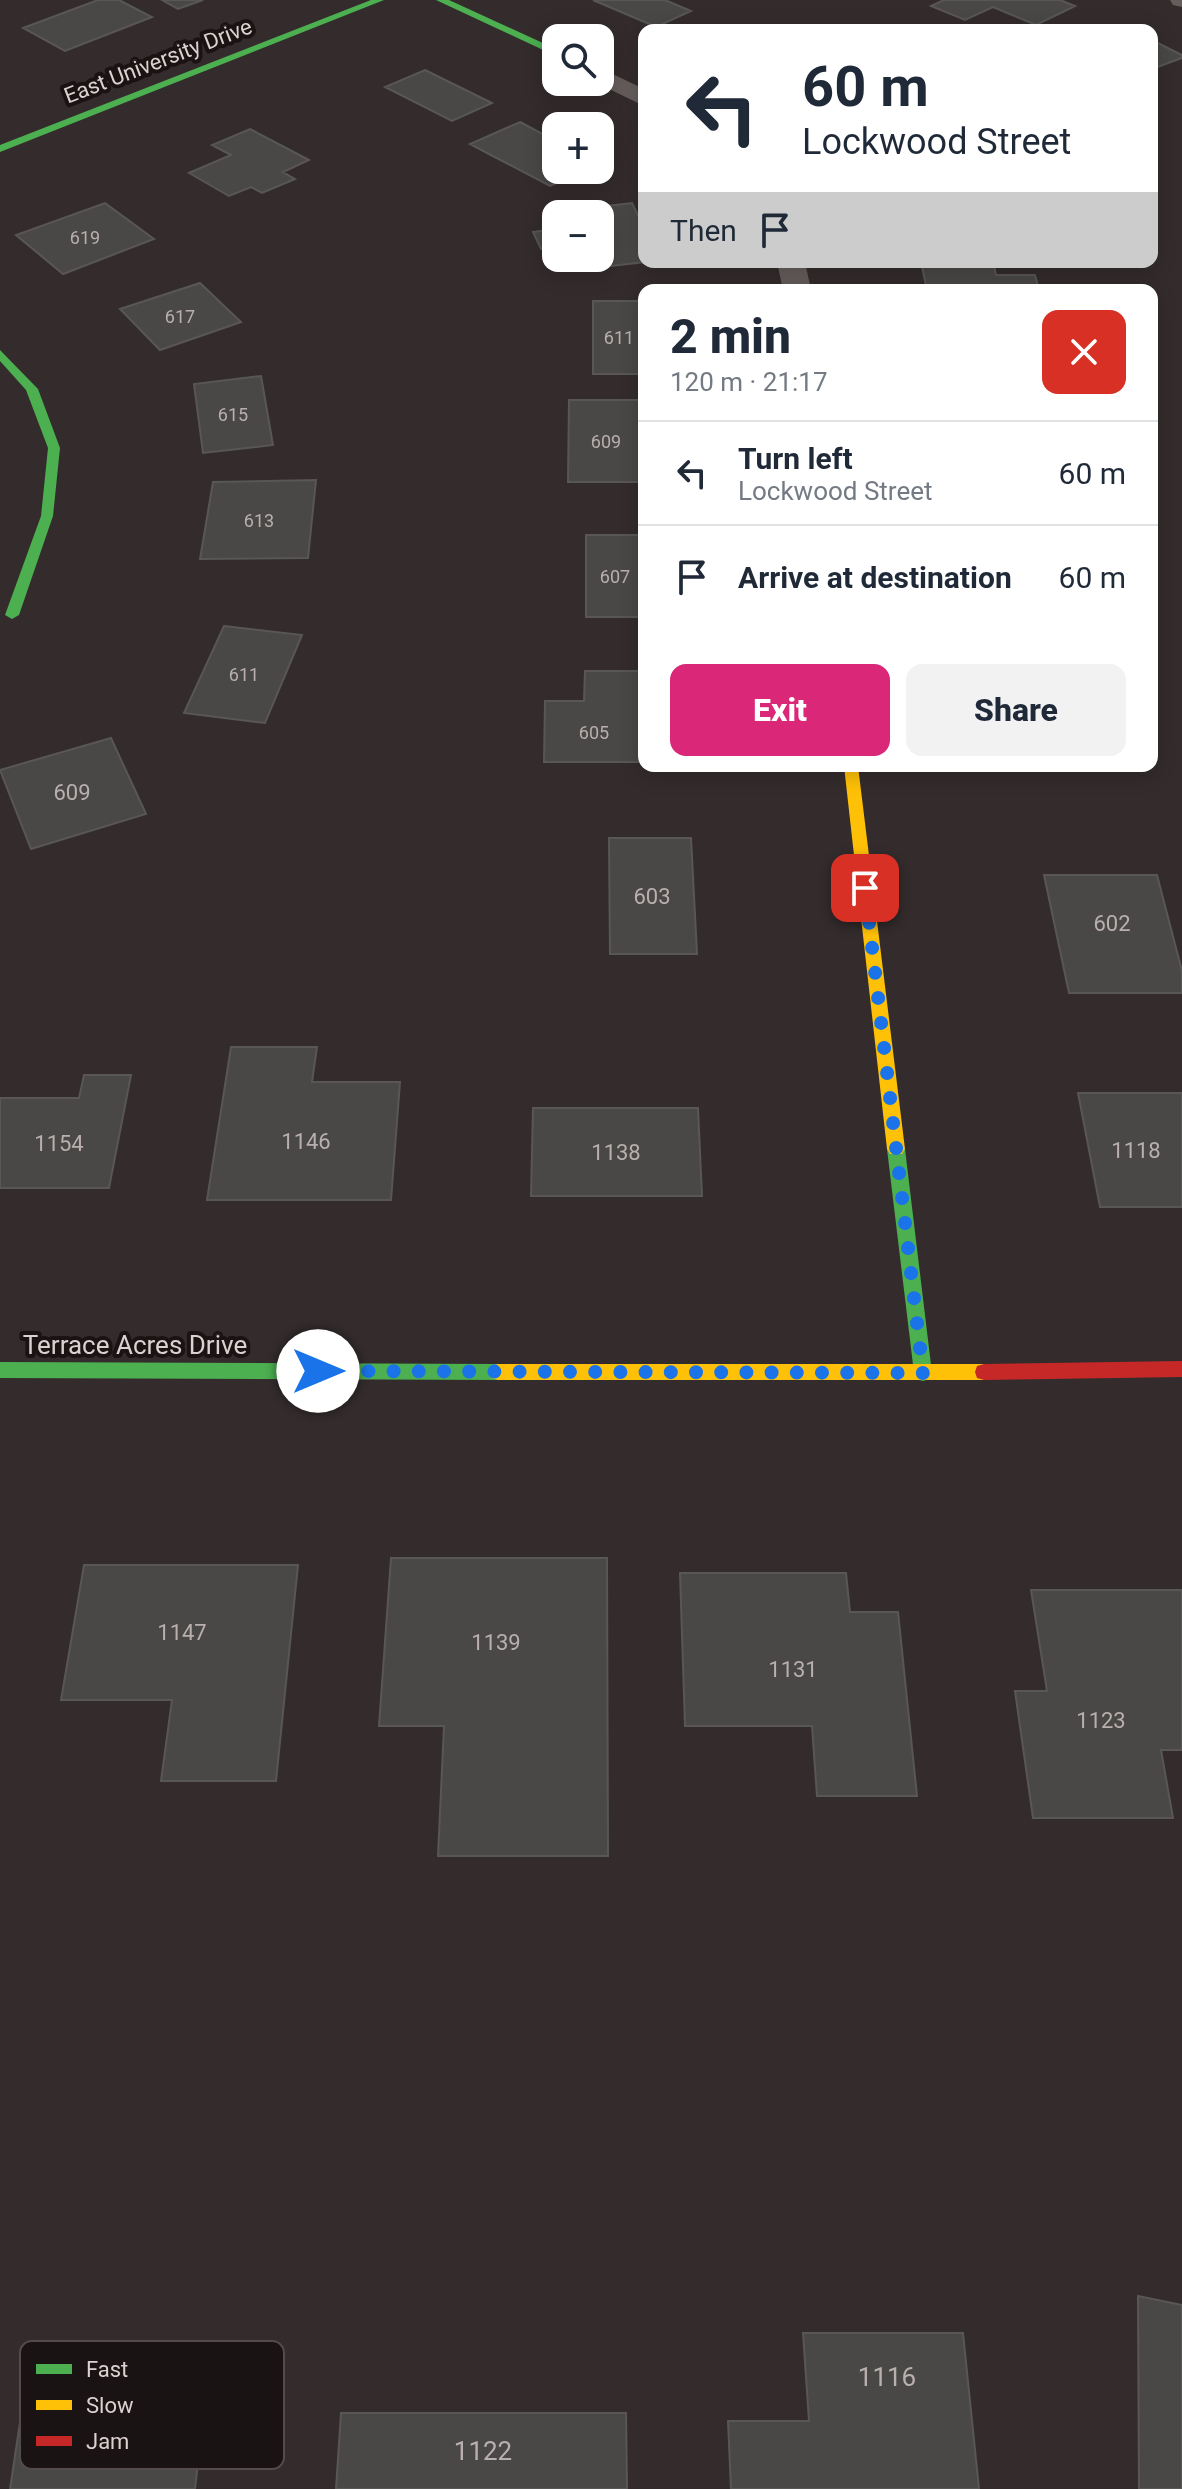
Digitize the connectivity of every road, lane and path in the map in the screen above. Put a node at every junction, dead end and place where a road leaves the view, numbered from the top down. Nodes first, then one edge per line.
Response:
1 (379, 0) edge
2 (441, 0) edge
3 (542, 47) edge
4 (614, 83) edge
5 (638, 96) edge
6 (0, 149) edge
7 (0, 354) edge
8 (12, 615) dead end
9 (852, 772) edge
10 (1182, 1369) edge
11 (0, 1370) edge
12 (923, 1373) junction

1 - 6 street, East University Drive
2 - 3 street
4 - 5 street
7 - 8 street
9 - 12 street
10 - 12 street, Terrace Acres Drive
11 - 12 street, Terrace Acres Drive

